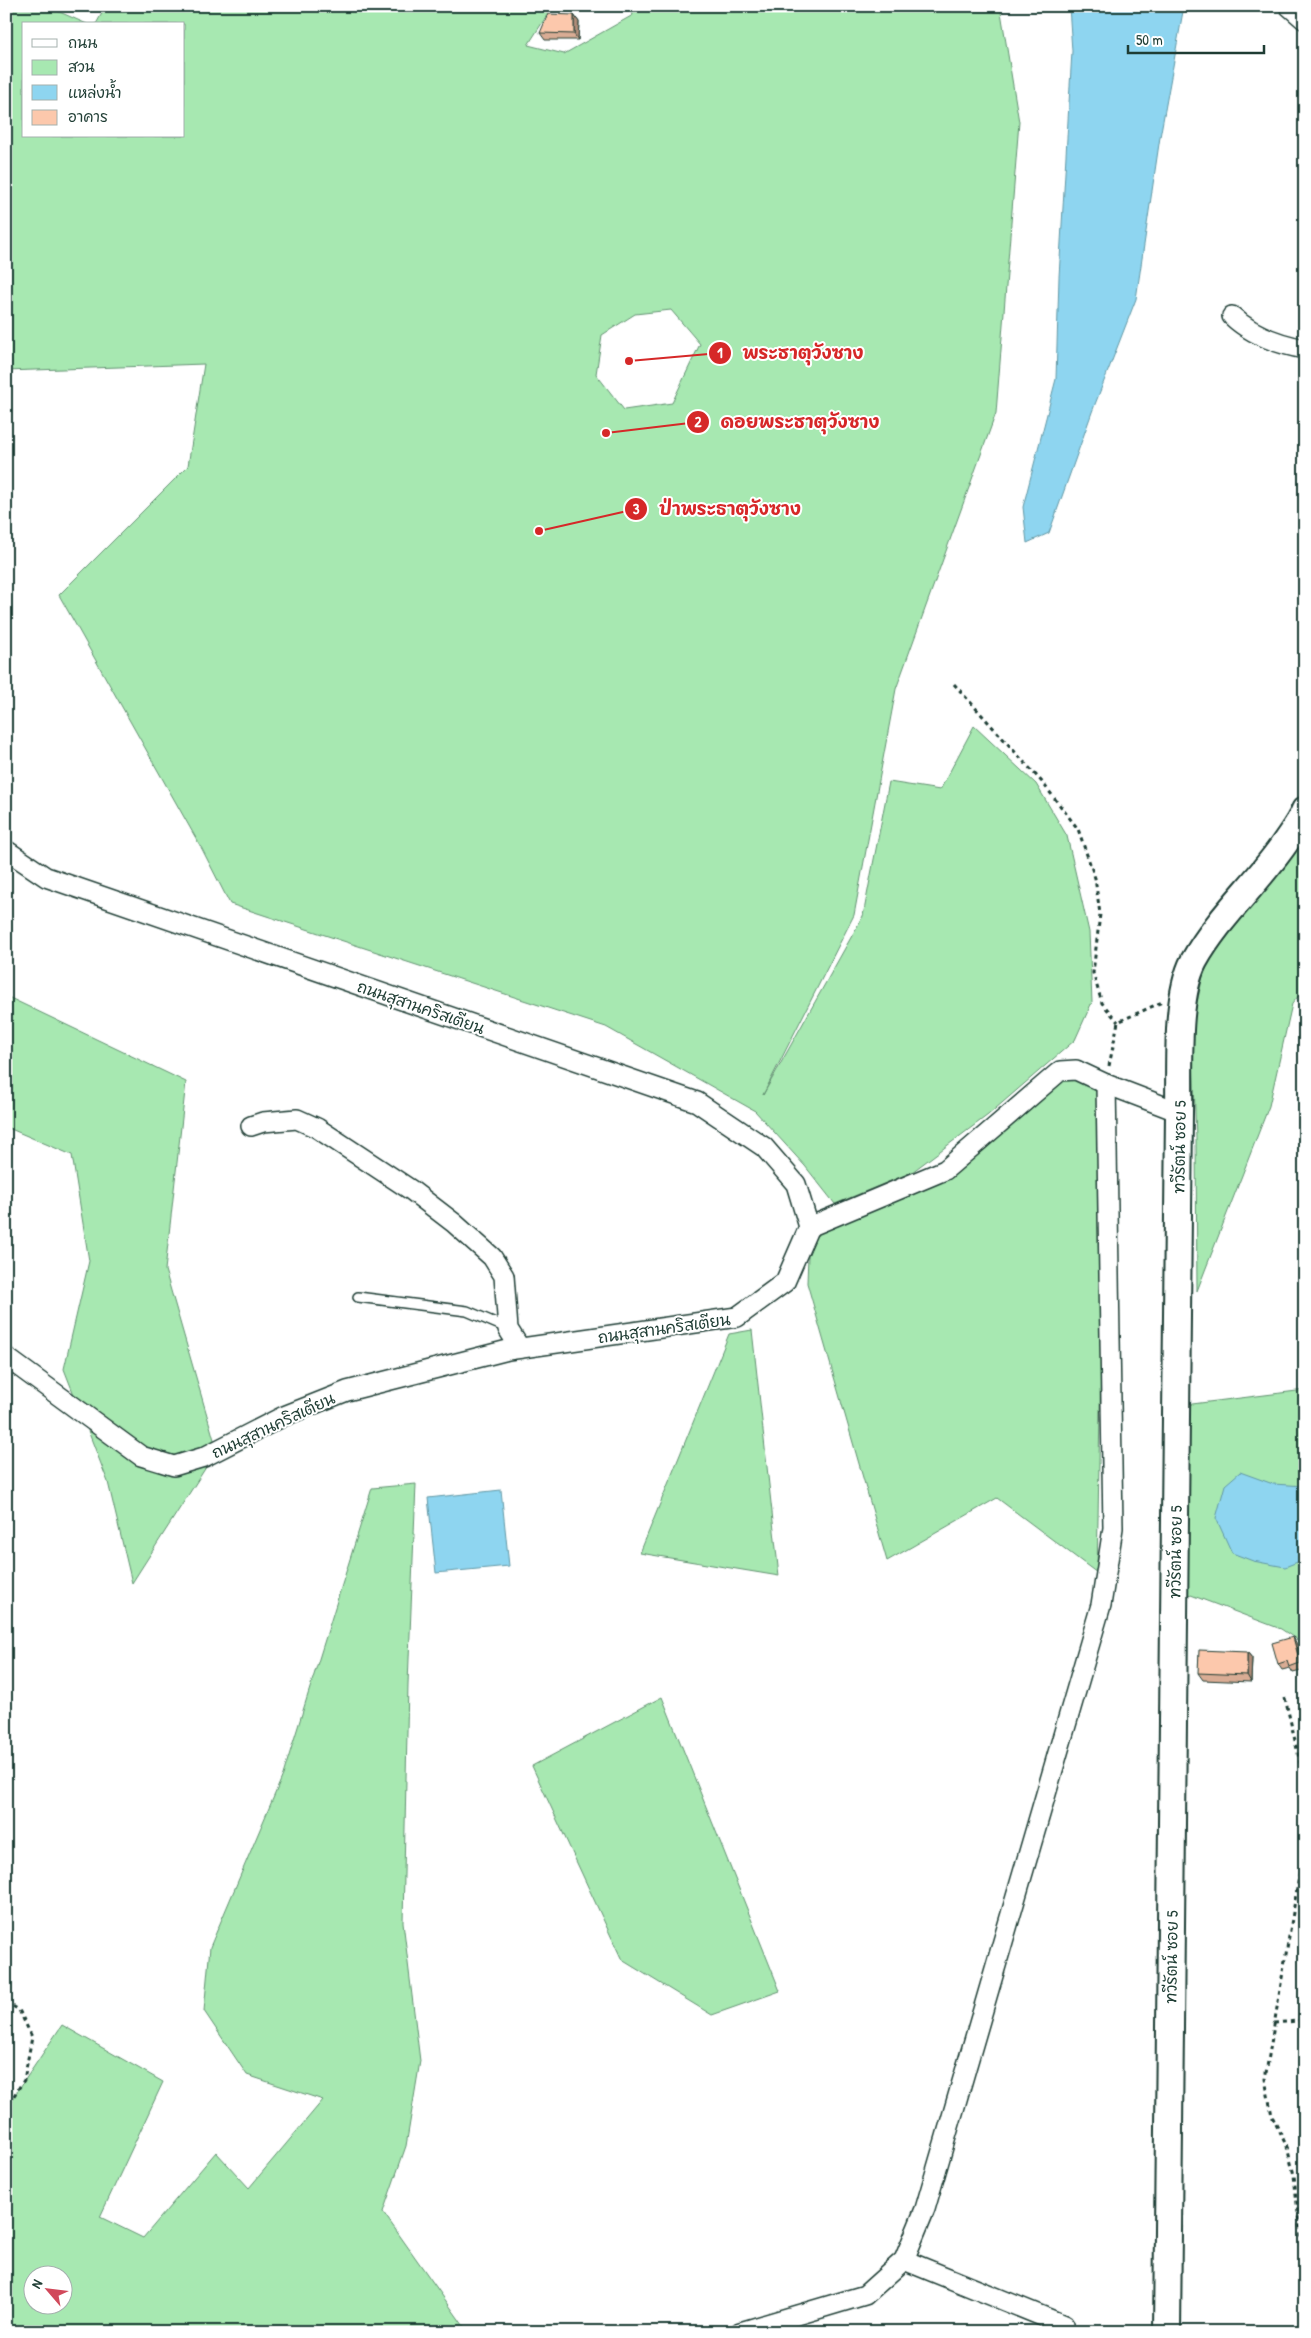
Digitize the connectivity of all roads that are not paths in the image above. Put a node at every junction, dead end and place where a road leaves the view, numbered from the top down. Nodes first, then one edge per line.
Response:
1 (1289, 6) edge
2 (1305, 20) edge
3 (1232, 316) dead end
4 (1305, 349) edge
5 (1305, 810) edge
6 (6, 850) edge
7 (1106, 1084) junction
8 (1179, 1112) junction
9 (251, 1126) dead end
10 (810, 1227) junction
11 (358, 1297) dead end
12 (508, 1329) junction
13 (520, 1348) junction
14 (6, 1356) edge
15 (904, 2260) junction
16 (1064, 2325) dead end
17 (740, 2332) edge
18 (1167, 2332) edge

1 - 2 street
3 - 4 street
5 - 8 street, ทวีรัตน์ ซอย 5
6 - 10 street, ถนนสุสานคริสเตียน
7 - 8 street
7 - 10 street
7 - 15 street
8 - 18 street, ทวีรัตน์ ซอย 5
9 - 12 street
10 - 13 street, ถนนสุสานคริสเตียน
11 - 12 lane
12 - 13 street
13 - 14 street, ถนนสุสานคริสเตียน
15 - 16 street
15 - 17 street

